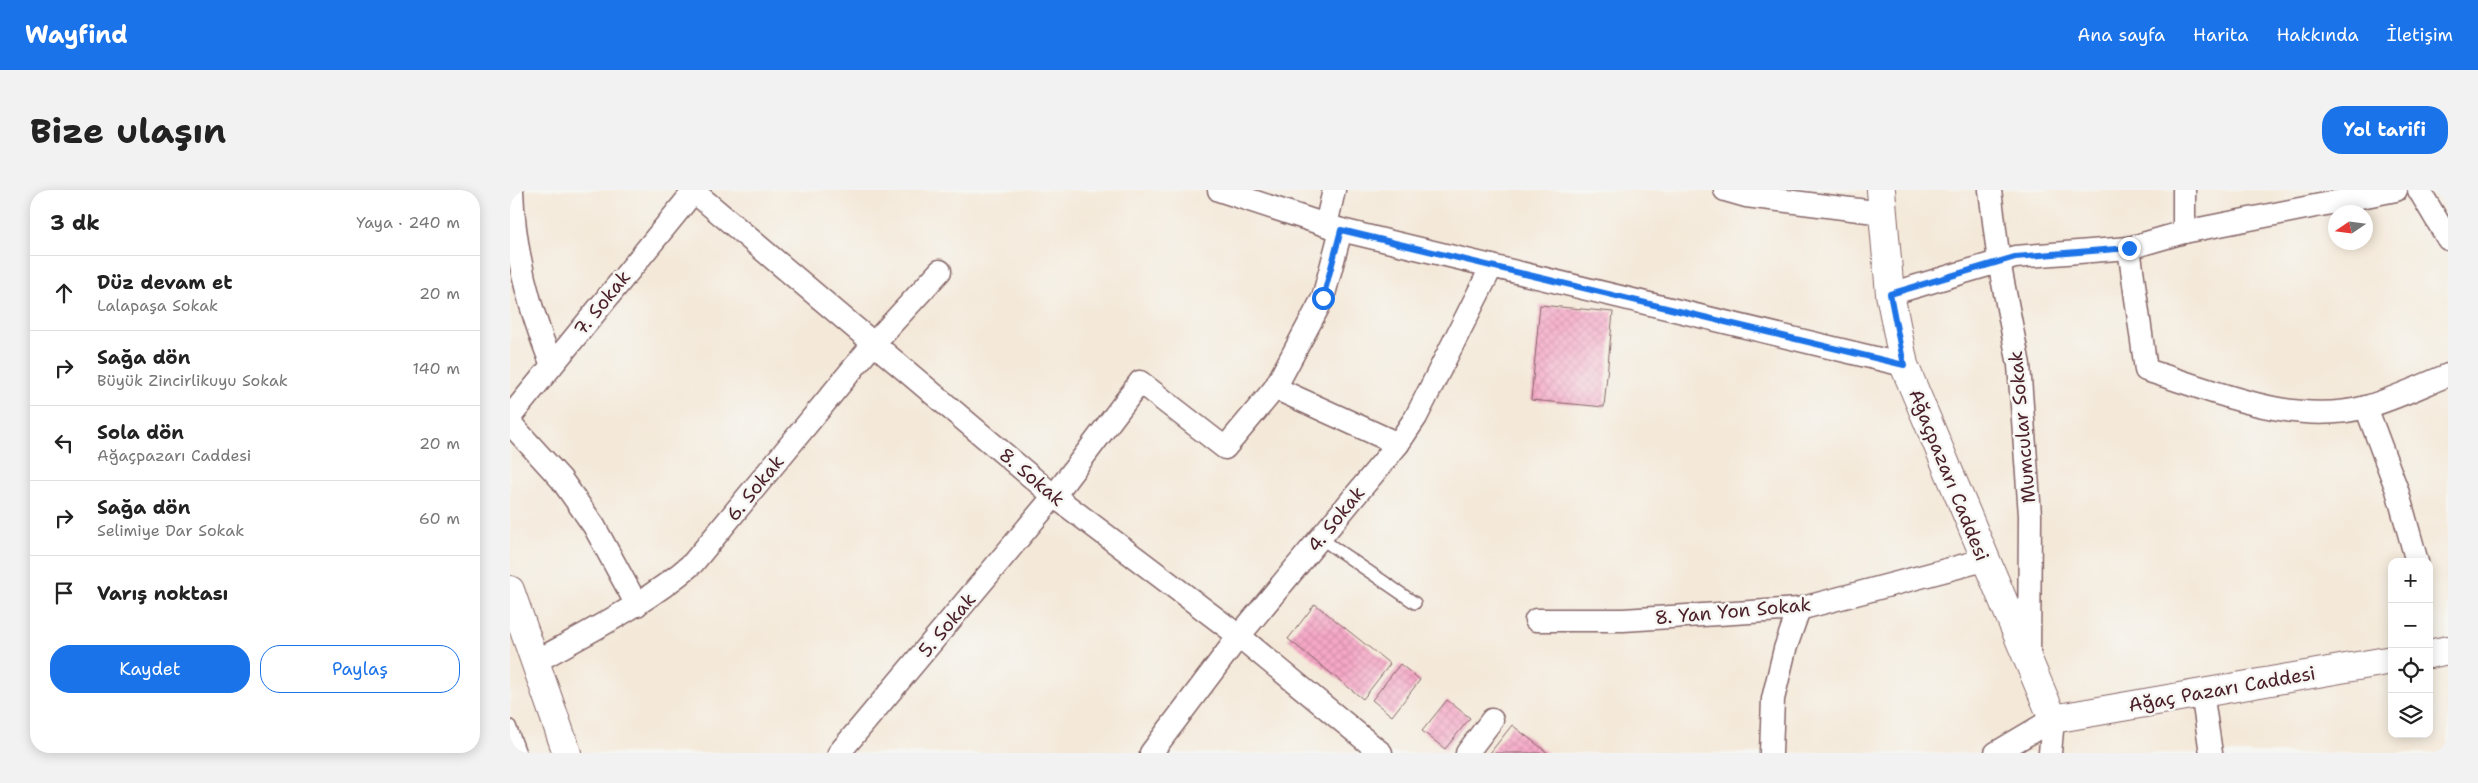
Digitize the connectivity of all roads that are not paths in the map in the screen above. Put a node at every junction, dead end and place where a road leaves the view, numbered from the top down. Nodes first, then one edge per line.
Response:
1 (512, 190) edge
2 (694, 190) edge
3 (1218, 190) edge
4 (1334, 190) edge
5 (1990, 190) edge
6 (2184, 190) edge
7 (2396, 190) edge
8 (2419, 190) edge
9 (1738, 192) edge
10 (1882, 202) edge
11 (1334, 227) junction
12 (2184, 232) junction
13 (2448, 239) edge
14 (2129, 248) junction
15 (1999, 262) junction
16 (1492, 266) junction
17 (940, 271) dead end
18 (1890, 294) junction
19 (874, 343) junction
20 (552, 365) junction
21 (1904, 365) junction
22 (2448, 375) edge
23 (1274, 388) junction
24 (2366, 407) junction
25 (510, 417) edge
26 (510, 423) edge
27 (1398, 444) junction
28 (1054, 496) junction
29 (1320, 538) junction
30 (2416, 558) edge
31 (1984, 560) junction
32 (510, 590) edge
33 (1415, 604) dead end
34 (637, 605) junction
35 (1799, 610) junction
36 (1536, 620) dead end
37 (1240, 636) junction
38 (2448, 650) edge
39 (2433, 653) edge
40 (2388, 661) edge
41 (535, 662) junction
42 (2029, 666) junction
43 (2202, 692) junction
44 (2053, 719) junction
45 (1492, 720) dead end
46 (510, 726) edge
47 (520, 753) edge
48 (567, 753) edge
49 (839, 753) edge
50 (1151, 753) edge
51 (1381, 753) edge
52 (1467, 753) edge
53 (1771, 753) edge
54 (1996, 753) edge
55 (2050, 753) edge
56 (2211, 753) edge

1 - 20 street
2 - 19 street, 8. Sokak
2 - 20 street, 7. Sokak
3 - 11 street
4 - 11 street
5 - 15 street, Mumcular Sokak
6 - 12 street
7 - 12 street
8 - 13 street
9 - 10 street
10 - 18 street, Ağaçpazarı Caddesi
11 - 16 street
11 - 23 street
12 - 14 street
14 - 15 street
14 - 24 street
15 - 18 street
15 - 42 street, Mumcular Sokak
16 - 21 street
16 - 27 street, 4. Sokak
17 - 19 street, 6. Sokak
18 - 21 street, Ağaçpazarı Caddesi
19 - 28 street, 8. Sokak
19 - 34 street, 6. Sokak
20 - 25 street, 7. Sokak
21 - 31 street, Ağaçpazarı Caddesi
22 - 24 street
23 - 27 street
23 - 28 street, 5. Sokak
24 - 30 street
26 - 34 street
27 - 29 street, 4. Sokak
28 - 37 street, 8. Sokak
28 - 49 street, 5. Sokak
29 - 33 lane
29 - 37 street, 4. Sokak
31 - 35 street, 8. Yan Yon Sokak
31 - 42 street, Ağaçpazarı Caddesi
32 - 41 street
34 - 41 street, 6. Sokak
35 - 36 street, 8. Yan Yon Sokak
35 - 53 street
37 - 50 street, 4. Sokak
37 - 51 street, 8. Sokak
38 - 39 street
40 - 43 street, Ağaç Pazarı Caddesi
41 - 48 street
42 - 44 street, Ağaçpazarı Caddesi
43 - 44 street, Ağaç Pazarı Caddesi
43 - 56 street
44 - 54 street
44 - 55 street
45 - 52 street
46 - 47 lane

